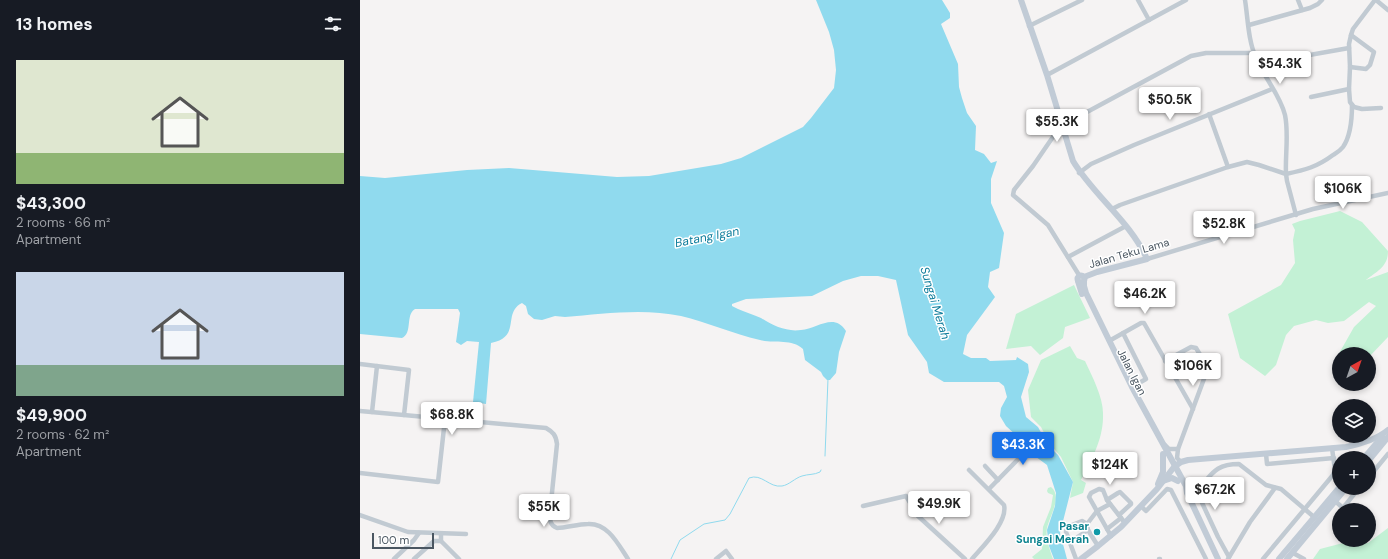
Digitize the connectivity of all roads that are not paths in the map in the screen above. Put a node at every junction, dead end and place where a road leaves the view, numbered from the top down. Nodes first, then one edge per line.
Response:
1 (1021, 0) edge
2 (1082, 0) edge
3 (1138, 0) edge
4 (1186, 0) edge
5 (1245, 0) edge
6 (1298, 0) edge
7 (1322, 0) edge
8 (1375, 0) edge
9 (1302, 10) junction
10 (1388, 10) edge
11 (1149, 20) junction
12 (1249, 25) junction
13 (1029, 26) junction
14 (1351, 35) junction
15 (1349, 48) junction
16 (1254, 53) junction
17 (1259, 64) junction
18 (1350, 67) junction
19 (1047, 75) junction
20 (1272, 89) junction
21 (1349, 90) junction
22 (1311, 96) dead end
23 (1352, 105) junction
24 (1381, 108) dead end
25 (1209, 114) junction
26 (1061, 126) junction
27 (1228, 167) junction
28 (1079, 173) junction
29 (1286, 174) junction
30 (1388, 193) edge
31 (1112, 209) junction
32 (1296, 215) junction
33 (1126, 226) junction
34 (1068, 257) junction
35 (1147, 259) junction
36 (1081, 278) junction
37 (1123, 333) junction
38 (1109, 341) junction
39 (1165, 361) junction
40 (360, 364) edge
41 (378, 366) junction
42 (1132, 387) junction
43 (1193, 409) junction
44 (360, 410) edge
45 (372, 412) junction
46 (404, 415) junction
47 (446, 419) junction
48 (1388, 430) edge
49 (1388, 437) edge
50 (1011, 439) dead end
51 (1162, 443) junction
52 (1332, 448) junction
53 (1178, 449) junction
54 (1333, 451) edge
55 (1370, 451) edge
56 (1376, 452) edge
57 (1163, 454) junction
58 (1266, 454) junction
59 (1388, 454) edge
60 (1222, 458) junction
61 (1332, 458) edge
62 (1181, 462) junction
63 (985, 466) dead end
64 (1223, 466) junction
65 (1376, 468) edge
66 (1173, 469) junction
67 (969, 470) dead end
68 (360, 473) edge
69 (1332, 475) edge
70 (998, 480) junction
71 (1163, 481) junction
72 (1178, 481) junction
73 (1275, 488) junction
74 (988, 489) junction
75 (1153, 492) junction
76 (1197, 492) junction
77 (1187, 494) junction
78 (1333, 495) edge
79 (1340, 495) edge
80 (1353, 495) edge
81 (1335, 501) junction
82 (1109, 502) junction
83 (863, 506) dead end
84 (1141, 506) junction
85 (1304, 508) junction
86 (1097, 511) junction
87 (360, 514) edge
88 (1314, 517) junction
89 (1122, 519) junction
90 (1087, 524) junction
91 (1107, 529) junction
92 (1088, 530) junction
93 (419, 533) junction
94 (441, 534) junction
95 (466, 534) dead end
96 (1111, 536) junction
97 (441, 541) junction
98 (1070, 542) junction
99 (1098, 546) junction
100 (1213, 547) junction
101 (1203, 552) junction
102 (1293, 553) junction
103 (398, 555) junction
104 (1229, 558) edge
105 (394, 559) edge
106 (402, 559) edge
107 (414, 559) edge
108 (459, 559) edge
109 (628, 559) edge
110 (716, 559) edge
111 (732, 559) edge
112 (964, 559) edge
113 (972, 559) edge
114 (1076, 559) edge
115 (1081, 559) edge
116 (1206, 559) edge
117 (1218, 559) edge
118 (1263, 559) edge
119 (1278, 559) edge
120 (1287, 559) edge
121 (1304, 559) edge

1 - 13 street
2 - 13 street
3 - 11 street
4 - 11 street
5 - 12 street
6 - 9 street
7 - 9 street
8 - 10 street
8 - 14 street
9 - 12 street
11 - 19 street
12 - 16 street
13 - 19 street
14 - 15 street
14 - 18 street
15 - 17 street
15 - 18 street
16 - 17 street
16 - 26 street
17 - 20 street
18 - 21 street
19 - 26 street
20 - 25 street
20 - 29 street
21 - 22 street
21 - 23 street
23 - 24 street
23 - 29 street
25 - 27 street
25 - 28 street
26 - 28 street
26 - 34 street
27 - 29 street
27 - 31 street
28 - 31 street
29 - 32 street
30 - 32 street, Jalan Teku Lama
31 - 33 street
32 - 35 street, Jalan Teku Lama
33 - 34 street
33 - 35 street
34 - 36 street
35 - 36 street, Jalan Teku Lama
36 - 38 street, Jalan Igan
36 - 57 street, Jalan Igan
37 - 38 street
37 - 39 street
37 - 42 street
38 - 42 street, Jalan Igan
39 - 43 street
39 - 43 street
40 - 41 street
41 - 45 street
41 - 46 street
42 - 51 street, Jalan Igan
43 - 53 street
44 - 45 street
45 - 46 street
46 - 47 street
47 - 68 street
47 - 109 street
48 - 52 street
48 - 55 street
49 - 56 street
50 - 70 street
51 - 53 street
51 - 66 street, Jalan Igan
52 - 54 street
52 - 58 street
53 - 62 street
53 - 66 street
57 - 66 street, Jalan Igan
57 - 75 street
58 - 60 street
58 - 61 street
59 - 65 street
60 - 62 street
60 - 64 street
62 - 66 street
63 - 70 street
64 - 73 street
64 - 76 street
66 - 71 street
66 - 72 street
66 - 77 street
67 - 74 street
69 - 85 street
70 - 74 street
71 - 72 street
71 - 75 street
72 - 77 street
73 - 85 street
73 - 104 street
74 - 113 street
75 - 84 street
76 - 77 street
76 - 104 street
77 - 100 street
78 - 88 street
79 - 81 street
80 - 81 street
81 - 102 street
82 - 86 street
82 - 86 street
82 - 89 street
82 - 89 street
83 - 112 street
84 - 89 street
84 - 101 street
85 - 88 street
85 - 118 street
86 - 90 street
86 - 91 street
87 - 93 street
88 - 119 street
89 - 91 street
89 - 96 street
90 - 92 street
90 - 98 street
91 - 96 street
92 - 98 street
92 - 99 street
93 - 94 street
93 - 103 street
94 - 95 street
94 - 97 street
96 - 99 street
97 - 107 street
97 - 108 street
98 - 114 street
99 - 115 street
100 - 101 street
100 - 117 street
101 - 116 street
102 - 120 street
102 - 121 street
103 - 105 street
103 - 106 street
110 - 111 street

